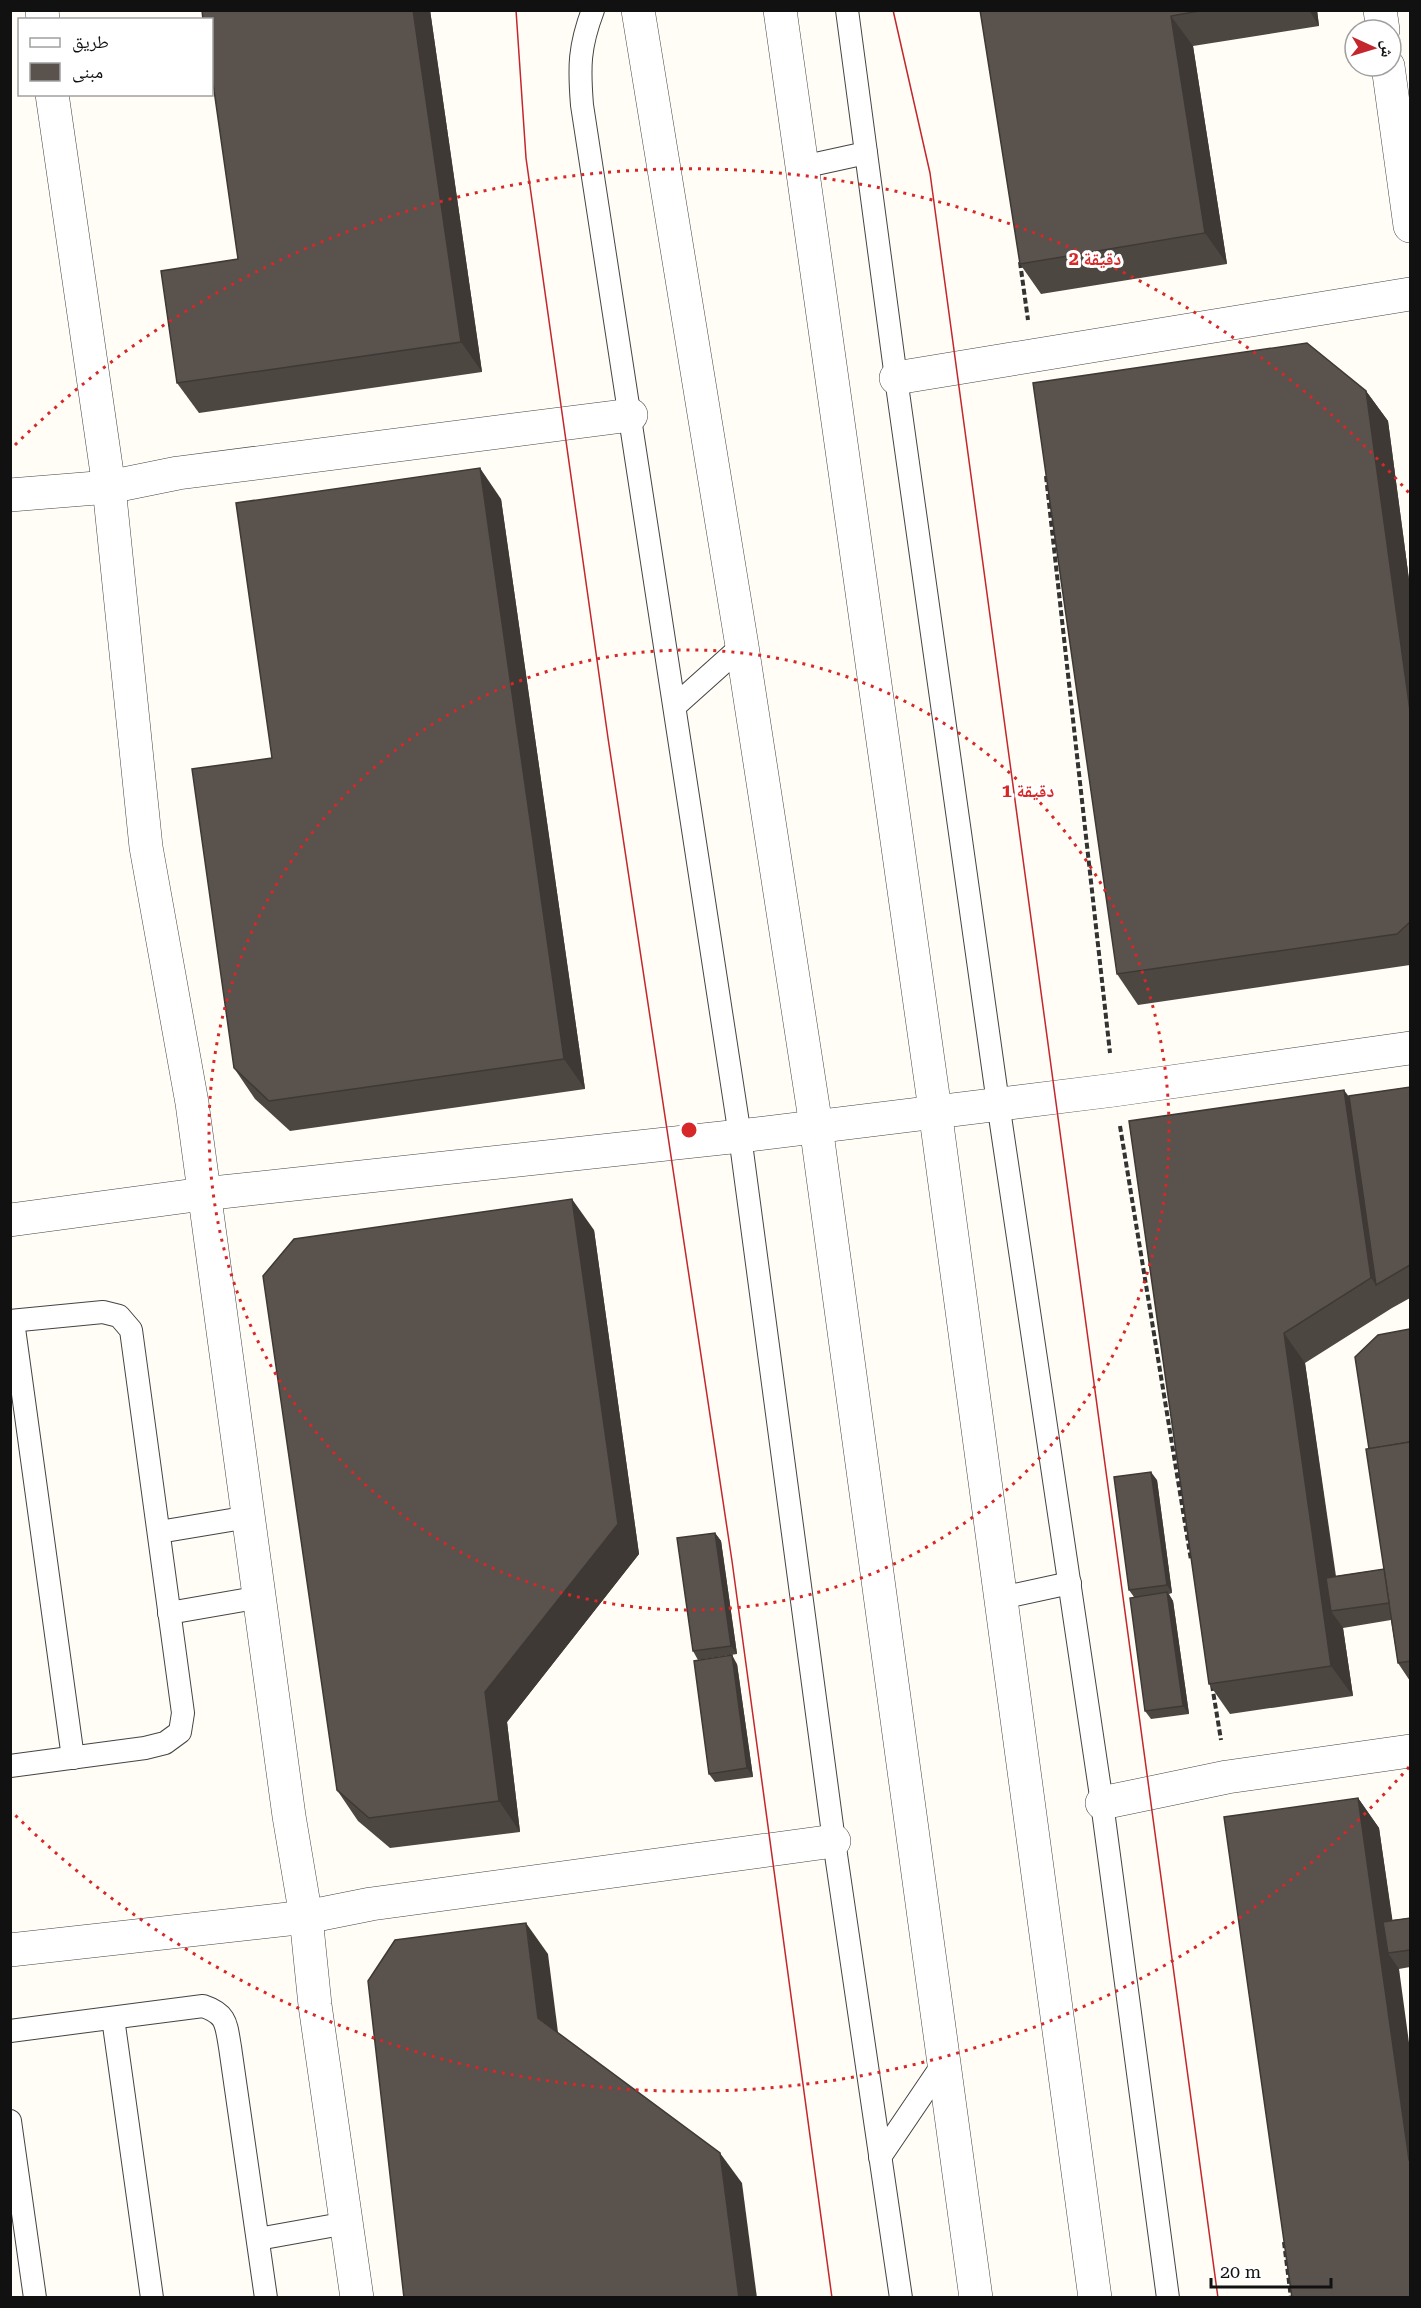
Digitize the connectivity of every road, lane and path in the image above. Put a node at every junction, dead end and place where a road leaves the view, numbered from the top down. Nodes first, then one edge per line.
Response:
1 (593, 10) edge
2 (638, 10) edge
3 (780, 10) edge
4 (847, 10) edge
5 (1390, 78) edge
6 (52, 96) edge
7 (866, 153) junction
8 (802, 167) junction
9 (1410, 226) edge
10 (1019, 252) edge
11 (1410, 294) edge
12 (1033, 355) junction
13 (896, 378) junction
14 (631, 415) junction
15 (1046, 474) edge
16 (109, 487) junction
17 (10, 495) edge
18 (742, 646) junction
19 (675, 706) junction
20 (1410, 1048) edge
21 (1114, 1090) junction
22 (998, 1103) junction
23 (935, 1110) junction
24 (816, 1126) junction
25 (740, 1136) junction
26 (203, 1194) junction
27 (10, 1220) edge
28 (12, 1321) edge
29 (249, 1517) junction
30 (159, 1532) junction
31 (1192, 1567) edge
32 (1070, 1583) junction
33 (261, 1598) junction
34 (1001, 1598) junction
35 (169, 1613) junction
36 (1212, 1683) edge
37 (1410, 1751) edge
38 (73, 1758) junction
39 (10, 1766) edge
40 (1227, 1776) junction
41 (1102, 1803) junction
42 (834, 1841) junction
43 (306, 1917) junction
44 (10, 1950) edge
45 (113, 2018) junction
46 (10, 2031) edge
47 (943, 2064) junction
48 (10, 2121) edge
49 (880, 2157) junction
50 (347, 2223) junction
51 (1284, 2238) edge
52 (258, 2239) junction
53 (35, 2298) edge
54 (152, 2298) edge
55 (266, 2298) edge
56 (357, 2298) edge
57 (901, 2298) edge
58 (976, 2298) edge
59 (1095, 2298) edge
60 (1168, 2298) edge
61 (1291, 2298) edge

1 - 14 lane
2 - 18 street
3 - 8 street
4 - 7 lane
5 - 9 street
6 - 16 street
7 - 8 lane
7 - 13 lane
8 - 23 street
10 - 12 path
11 - 12 street
12 - 13 street
13 - 22 lane
14 - 16 street
14 - 19 lane
15 - 21 path
16 - 17 street
16 - 26 street
18 - 19 lane
18 - 24 street
19 - 25 lane
20 - 21 street
21 - 22 street
21 - 31 path
22 - 23 street
22 - 32 lane
23 - 24 street
23 - 34 street
24 - 25 street
24 - 47 street
25 - 26 street
25 - 42 lane
26 - 27 street
26 - 29 street
28 - 30 lane
28 - 38 lane
29 - 30 lane
29 - 33 street
30 - 35 lane
32 - 34 lane
32 - 41 lane
33 - 35 lane
33 - 43 street
34 - 59 street
35 - 38 lane
36 - 40 path
37 - 40 street
38 - 39 lane
40 - 41 street
41 - 60 lane
42 - 43 street
42 - 49 lane
43 - 44 street
43 - 50 street
45 - 46 lane
45 - 52 lane
45 - 54 lane
47 - 49 lane
47 - 58 street
48 - 53 lane
49 - 57 lane
50 - 52 lane
50 - 56 street
51 - 61 path
52 - 55 lane

